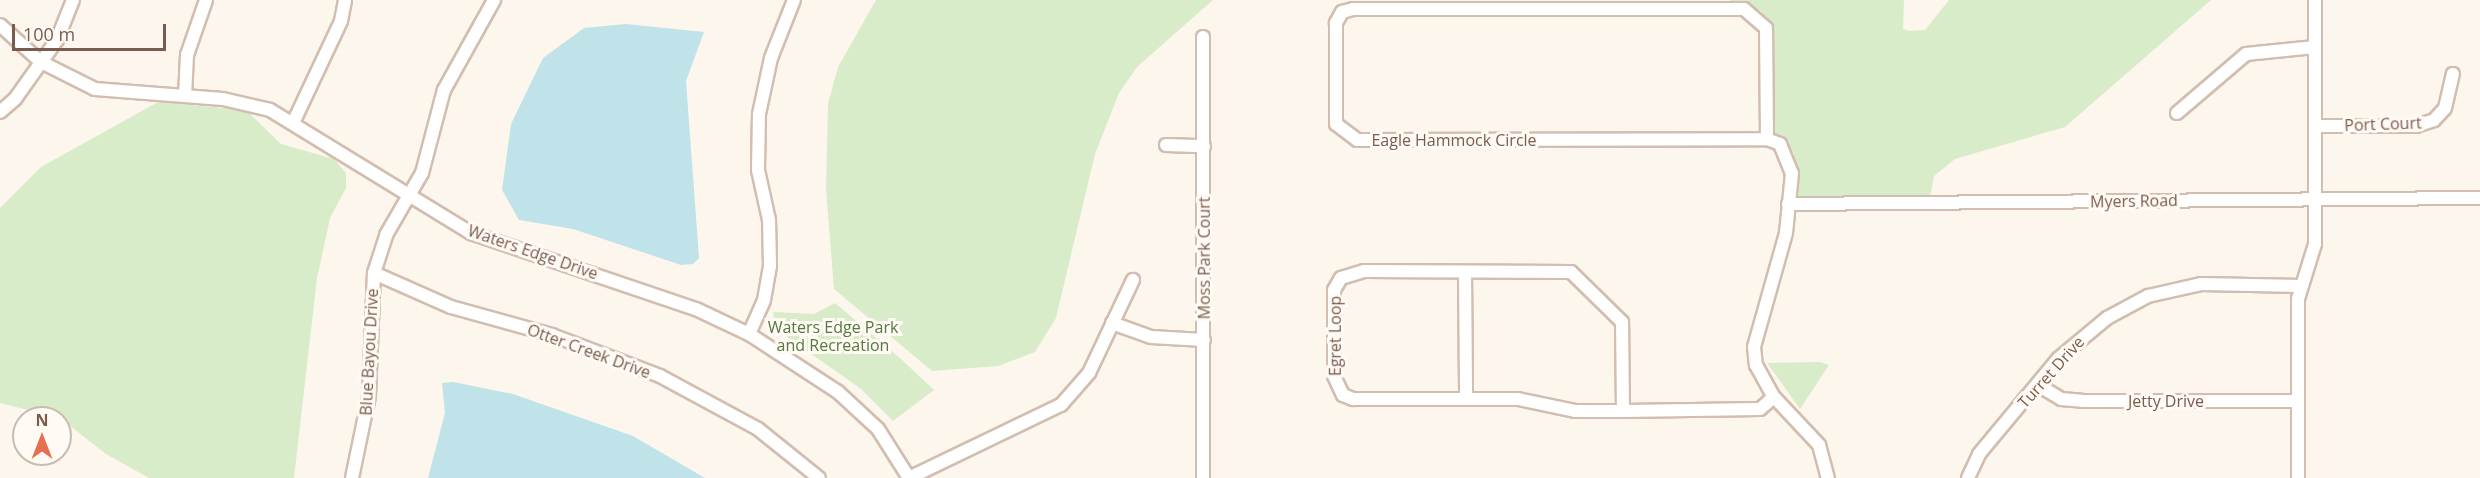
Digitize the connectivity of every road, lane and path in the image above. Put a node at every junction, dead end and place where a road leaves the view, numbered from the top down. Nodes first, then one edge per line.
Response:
1 (73, 0) edge
2 (206, 0) edge
3 (345, 0) edge
4 (494, 0) edge
5 (2315, 0) edge
6 (792, 1) edge
7 (0, 25) edge
8 (1203, 37) dead end
9 (2315, 47) junction
10 (41, 62) junction
11 (2453, 74) dead end
12 (185, 96) junction
13 (0, 112) edge
14 (2177, 113) dead end
15 (294, 121) junction
16 (2315, 126) junction
17 (1767, 139) junction
18 (1166, 145) dead end
19 (1204, 146) junction
20 (410, 198) junction
21 (2316, 198) junction
22 (2480, 198) edge
23 (1788, 204) junction
24 (1465, 272) junction
25 (374, 273) junction
26 (1133, 280) dead end
27 (2301, 286) junction
28 (1112, 323) junction
29 (749, 334) junction
30 (1204, 340) junction
31 (2038, 385) junction
32 (1774, 397) junction
33 (1466, 399) junction
34 (2298, 401) junction
35 (1623, 411) junction
36 (352, 478) edge
37 (819, 478) edge
38 (909, 478) edge
39 (1203, 478) edge
40 (1828, 478) edge
41 (1968, 478) edge
42 (2298, 478) edge

1 - 10 street
2 - 12 street
3 - 15 street
4 - 20 street, Blue Bayou Drive
5 - 9 street
6 - 29 street
7 - 10 street, Waters Edge Drive
8 - 19 street, Moss Park Court
9 - 14 street
9 - 16 street
10 - 12 street, Waters Edge Drive
10 - 13 street
11 - 16 street, Port Court
12 - 15 street, Waters Edge Drive
15 - 20 street, Waters Edge Drive
16 - 21 street
17 - 17 street, Eagle Hammock Circle
17 - 23 street
18 - 19 street
19 - 30 street, Moss Park Court
20 - 25 street, Blue Bayou Drive
20 - 29 street, Waters Edge Drive
21 - 22 street, Myers Road
21 - 23 street, Myers Road
21 - 27 street
23 - 32 street
24 - 33 street
24 - 33 street, Egret Loop
24 - 35 street, Egret Loop
25 - 36 street, Blue Bayou Drive
25 - 37 street, Otter Creek Drive
26 - 28 street
27 - 31 street, Turret Drive
27 - 34 street
28 - 30 street
28 - 38 street
29 - 38 street, Waters Edge Drive
30 - 39 street, Moss Park Court
31 - 34 street, Jetty Drive
31 - 41 street, Turret Drive
32 - 35 street, Egret Loop
32 - 40 street
33 - 35 street, Egret Loop
34 - 42 street

